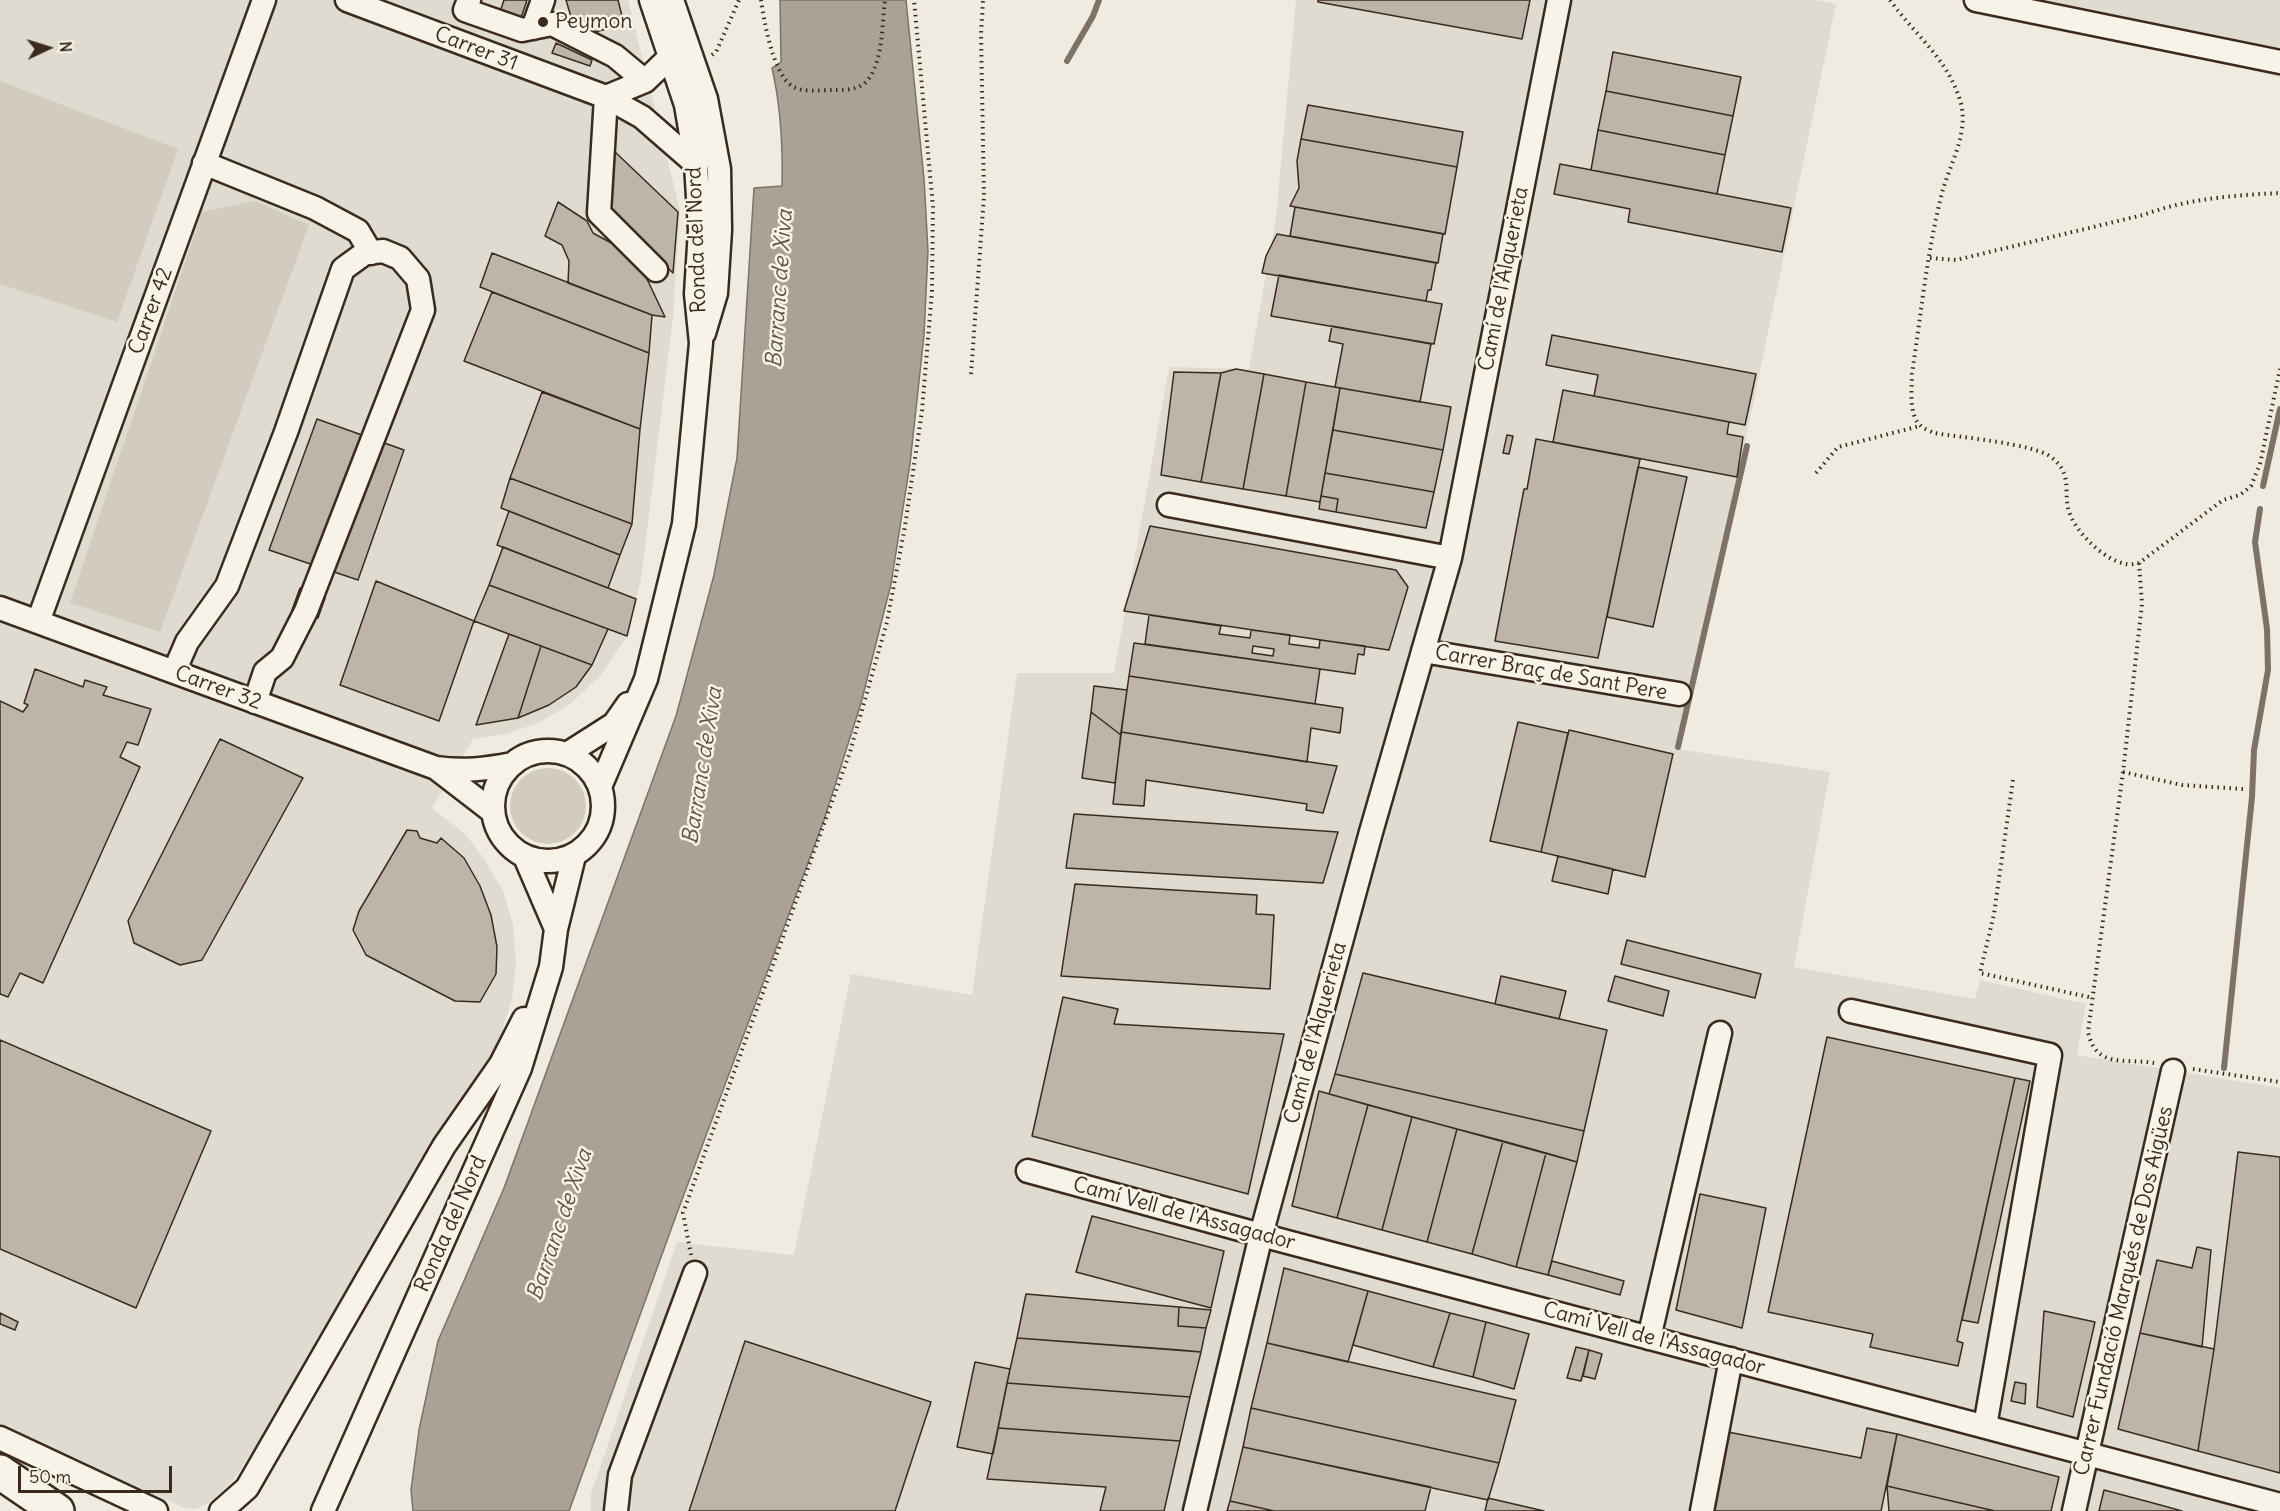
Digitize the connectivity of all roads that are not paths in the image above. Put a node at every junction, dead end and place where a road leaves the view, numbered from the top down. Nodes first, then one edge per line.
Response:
1 (264, 0) edge
2 (347, 0) edge
3 (469, 0) edge
4 (543, 0) edge
5 (651, 0) edge
6 (672, 0) edge
7 (1559, 0) edge
8 (1976, 0) edge
9 (533, 28) junction
10 (670, 57) junction
11 (2280, 62) edge
12 (645, 81) junction
13 (606, 97) junction
14 (204, 163) junction
15 (696, 164) junction
16 (371, 252) junction
17 (656, 270) dead end
18 (701, 343) junction
19 (1169, 506) dead end
20 (1450, 558) junction
21 (0, 608) edge
22 (38, 622) junction
23 (1423, 651) junction
24 (174, 672) junction
25 (646, 679) junction
26 (1679, 694) dead end
27 (255, 702) junction
28 (567, 754) junction
29 (512, 764) junction
30 (436, 768) junction
31 (600, 787) junction
32 (493, 812) junction
33 (573, 856) junction
34 (525, 857) junction
35 (556, 929) junction
36 (551, 968) junction
37 (1851, 1011) dead end
38 (1720, 1034) dead end
39 (2173, 1071) road end
40 (1028, 1171) dead end
41 (1261, 1235) junction
42 (695, 1273) road end
43 (1649, 1338) junction
44 (1731, 1359) junction
45 (1985, 1426) junction
46 (0, 1438) edge
47 (2088, 1453) junction
48 (0, 1472) edge
49 (2280, 1505) edge
50 (57, 1511) edge
51 (156, 1511) edge
52 (221, 1511) edge
53 (323, 1511) edge
54 (616, 1511) edge
55 (1195, 1511) edge
56 (1702, 1511) edge
57 (2074, 1511) edge

1 - 14 street, Carrer 42
2 - 13 street, Carrer 31
3 - 9 street
4 - 9 street
5 - 10 street, Ronda del Nord
6 - 18 street, Ronda del Nord
7 - 20 street, Camí de l'Alquerieta
8 - 11 street
9 - 12 street
10 - 12 street
10 - 15 street, Ronda del Nord
12 - 13 street
13 - 15 street, Carrer 31
13 - 17 street
14 - 16 street
14 - 22 street, Carrer 42
15 - 18 street, Ronda del Nord
16 - 24 street
16 - 27 street
18 - 25 street, Ronda del Nord
19 - 20 street
20 - 23 street, Camí de l'Alquerieta
21 - 22 street, Carrer 32
22 - 24 street, Carrer 32
23 - 26 street, Carrer Braç de Sant Pere
23 - 41 street, Camí de l'Alquerieta
24 - 27 street, Carrer 32
25 - 28 street, Ronda del Nord
25 - 31 street, Ronda del Nord
27 - 30 street, Carrer 32
28 - 29 street
28 - 31 street
29 - 30 street, Carrer 32
29 - 32 street
30 - 32 street, Carrer 32
31 - 33 street
32 - 34 street
33 - 34 street
33 - 35 street, Ronda del Nord
34 - 35 street
35 - 36 street, Ronda del Nord
36 - 52 street
36 - 53 street, Ronda del Nord
37 - 45 street
38 - 43 street
39 - 47 street, Carrer Fundació Marqués de Dos Aigües
40 - 41 street, Camí Vell de l'Assagador
41 - 43 street, Camí Vell de l'Assagador
41 - 55 street, Camí de l'Alquerieta
42 - 54 street
43 - 44 street, Camí Vell de l'Assagador
44 - 45 street, Camí Vell de l'Assagador
44 - 56 street
45 - 47 street, Camí Vell de l'Assagador
46 - 51 street
47 - 49 street, Camí Vell de l'Assagador
47 - 57 street, Carrer Fundació Marqués de Dos Aigües
48 - 50 highway

